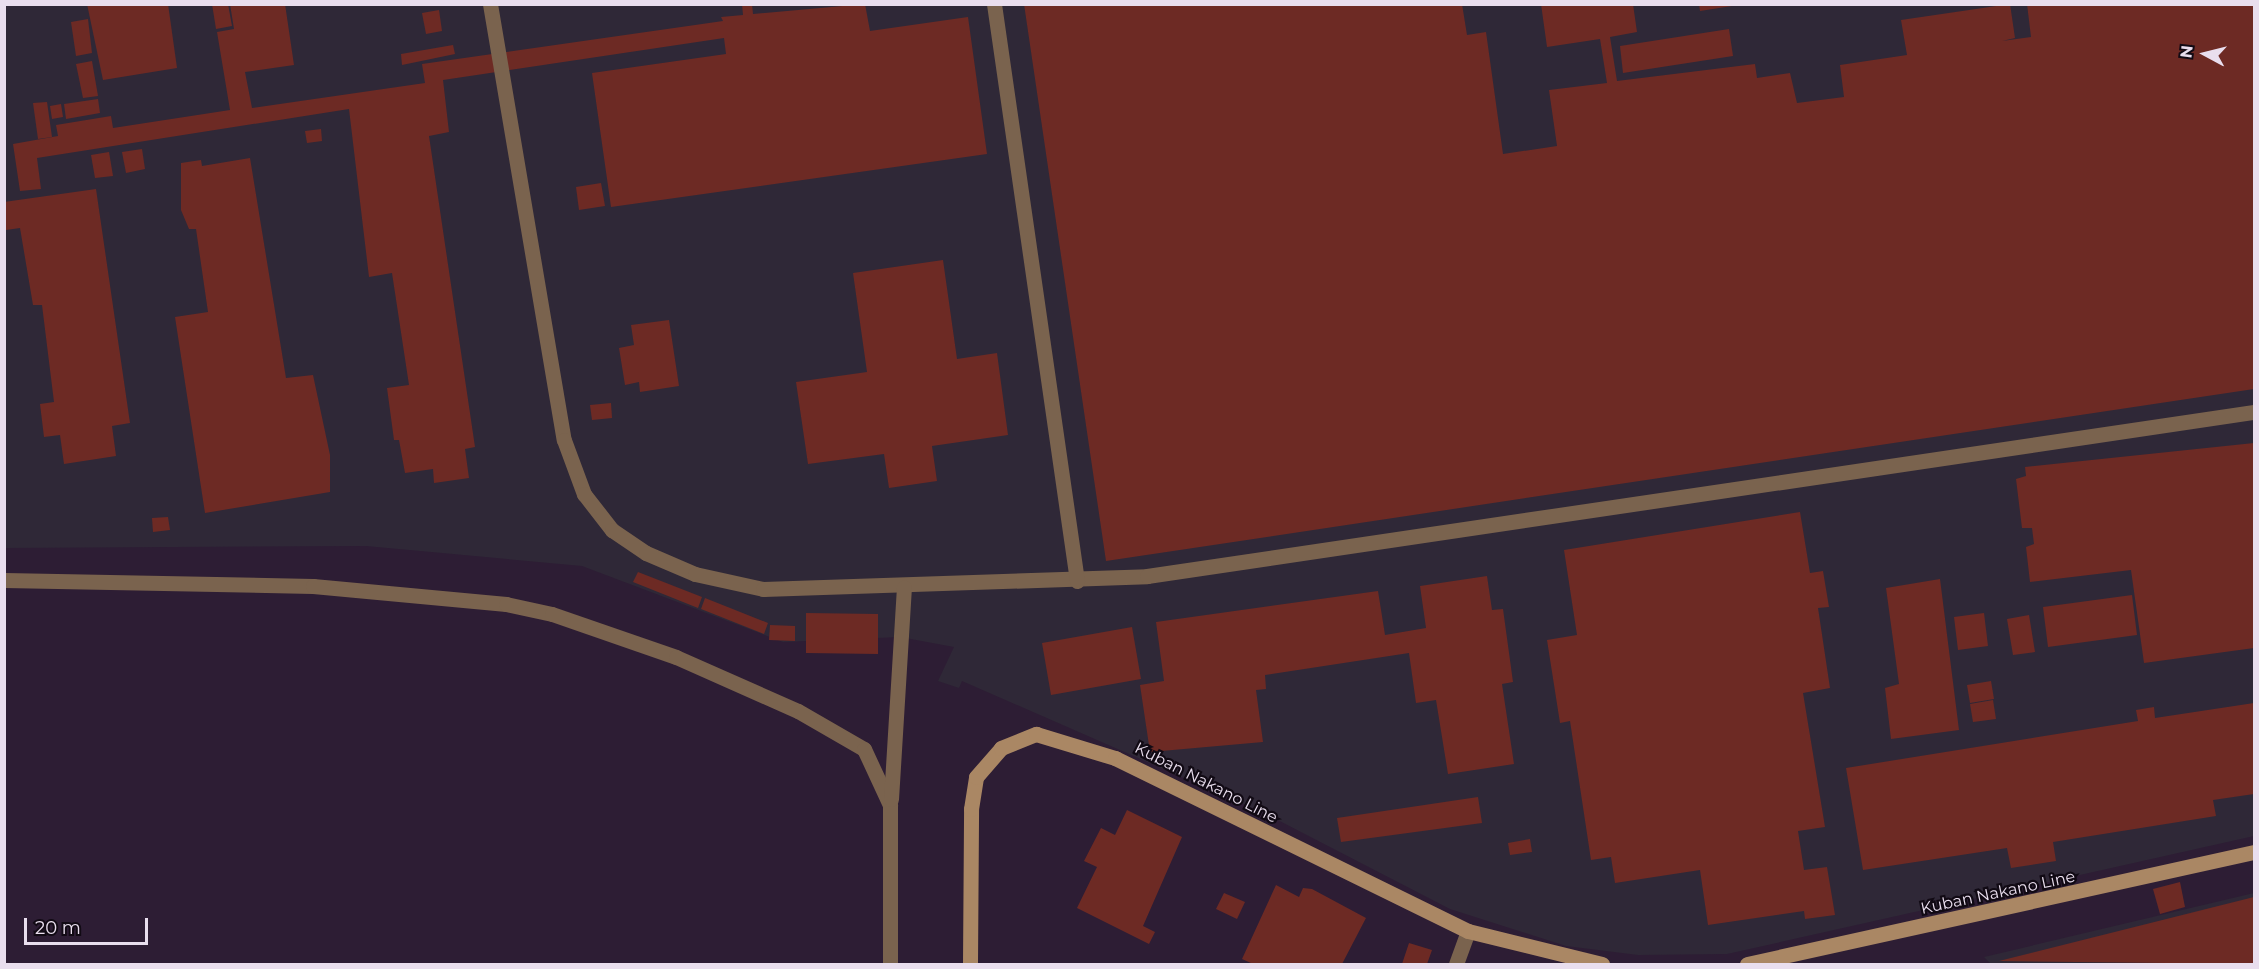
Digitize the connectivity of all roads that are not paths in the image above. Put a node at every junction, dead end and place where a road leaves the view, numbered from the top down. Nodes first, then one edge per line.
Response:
1 (490, 4) edge
2 (994, 4) edge
3 (2254, 412) edge
4 (4, 580) edge
5 (1077, 581) junction
6 (904, 587) junction
7 (890, 805) junction
8 (2254, 852) edge
9 (1468, 931) junction
10 (890, 964) edge
11 (970, 964) edge
12 (1456, 964) edge
13 (1602, 964) edge
14 (1747, 964) edge

1 - 6 street
2 - 5 street
3 - 5 street
4 - 7 street
5 - 6 street
6 - 7 street
7 - 10 street
8 - 14 main road, Kuban Nakano Line
9 - 11 main road, Kuban Nakano Line
9 - 12 street
9 - 13 main road, Kuban Nakano Line

